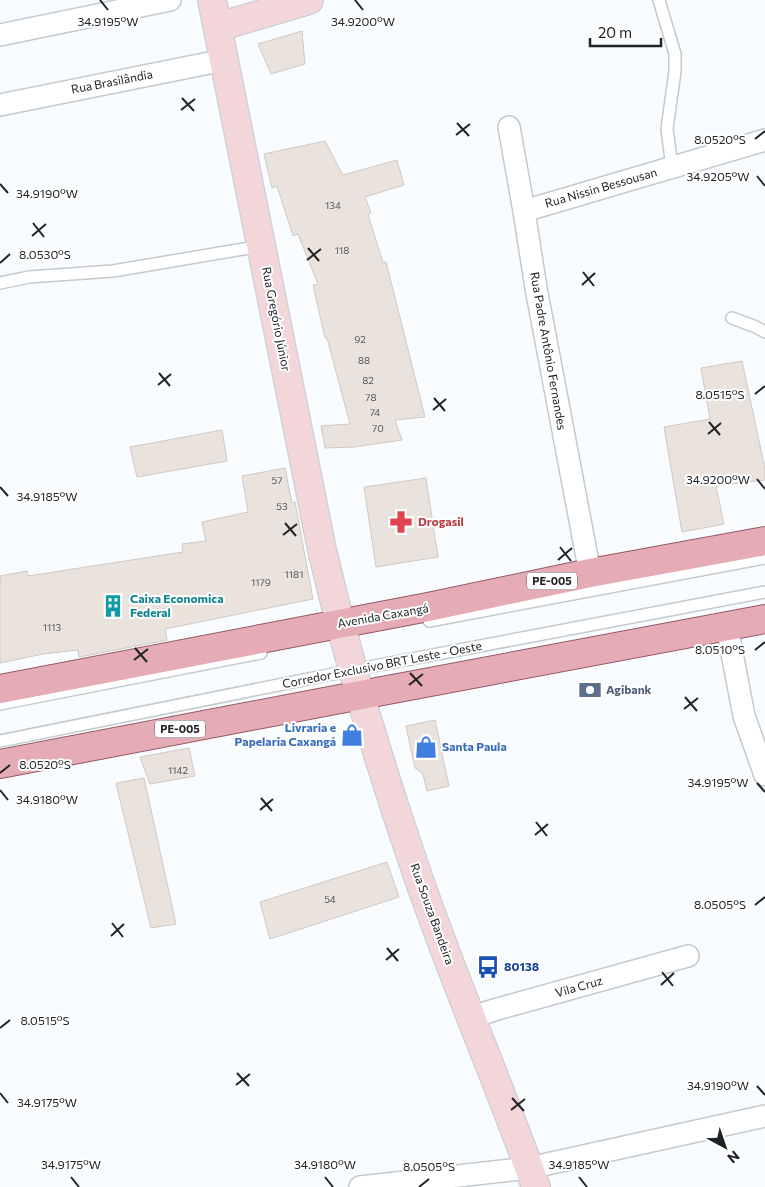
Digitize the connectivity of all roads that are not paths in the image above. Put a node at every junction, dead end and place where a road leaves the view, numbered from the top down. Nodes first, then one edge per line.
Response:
1 (170, 0) edge
2 (212, 0) edge
3 (309, 0) edge
4 (659, 0) edge
5 (218, 27) junction
6 (0, 35) edge
7 (224, 60) junction
8 (0, 105) edge
9 (509, 128) dead end
10 (765, 140) edge
11 (672, 167) junction
12 (524, 211) junction
13 (261, 246) junction
14 (0, 283) edge
15 (732, 318) dead end
16 (765, 332) edge
17 (765, 541) edge
18 (765, 558) edge
19 (590, 573) junction
20 (765, 592) edge
21 (765, 619) edge
22 (422, 622) dead end
23 (727, 627) junction
24 (343, 633) junction
25 (269, 651) dead end
26 (357, 682) junction
27 (0, 689) edge
28 (0, 704) edge
29 (0, 740) edge
30 (0, 764) edge
31 (765, 775) edge
32 (688, 956) dead end
33 (470, 1018) junction
34 (765, 1116) edge
35 (532, 1178) edge
36 (360, 1187) edge

1 - 6 street
2 - 5 main road, Rua Gregório Júnior
3 - 5 main road
4 - 11 lane
5 - 7 main road, Rua Gregório Júnior
7 - 8 street, Rua Brasilândia
7 - 13 main road, Rua Gregório Júnior
9 - 12 street, Rua Padre Antônio Fernandes
10 - 11 street, Rua Nissin Bessousan
11 - 12 street, Rua Nissin Bessousan
12 - 19 street, Rua Padre Antônio Fernandes
13 - 14 lane
13 - 24 main road, Rua Gregório Júnior
15 - 16 lane
17 - 19 main road, Avenida Caxangá / PE-005
18 - 22 lane
19 - 24 main road, Avenida Caxangá / PE-005
20 - 26 lane, Corredor Exclusivo BRT Leste - Oeste
21 - 23 main road, PE-005
23 - 26 main road, PE-005
23 - 31 street
24 - 26 main road, Rua Souza Bandeira
24 - 27 main road, Avenida Caxangá / PE-005
25 - 28 lane
26 - 29 lane, Corredor Exclusivo BRT Leste - Oeste
26 - 30 main road, PE-005
26 - 33 main road, Rua Souza Bandeira
32 - 33 street, Vila Cruz
33 - 35 main road, Rua Souza Bandeira
34 - 35 street
35 - 36 street

